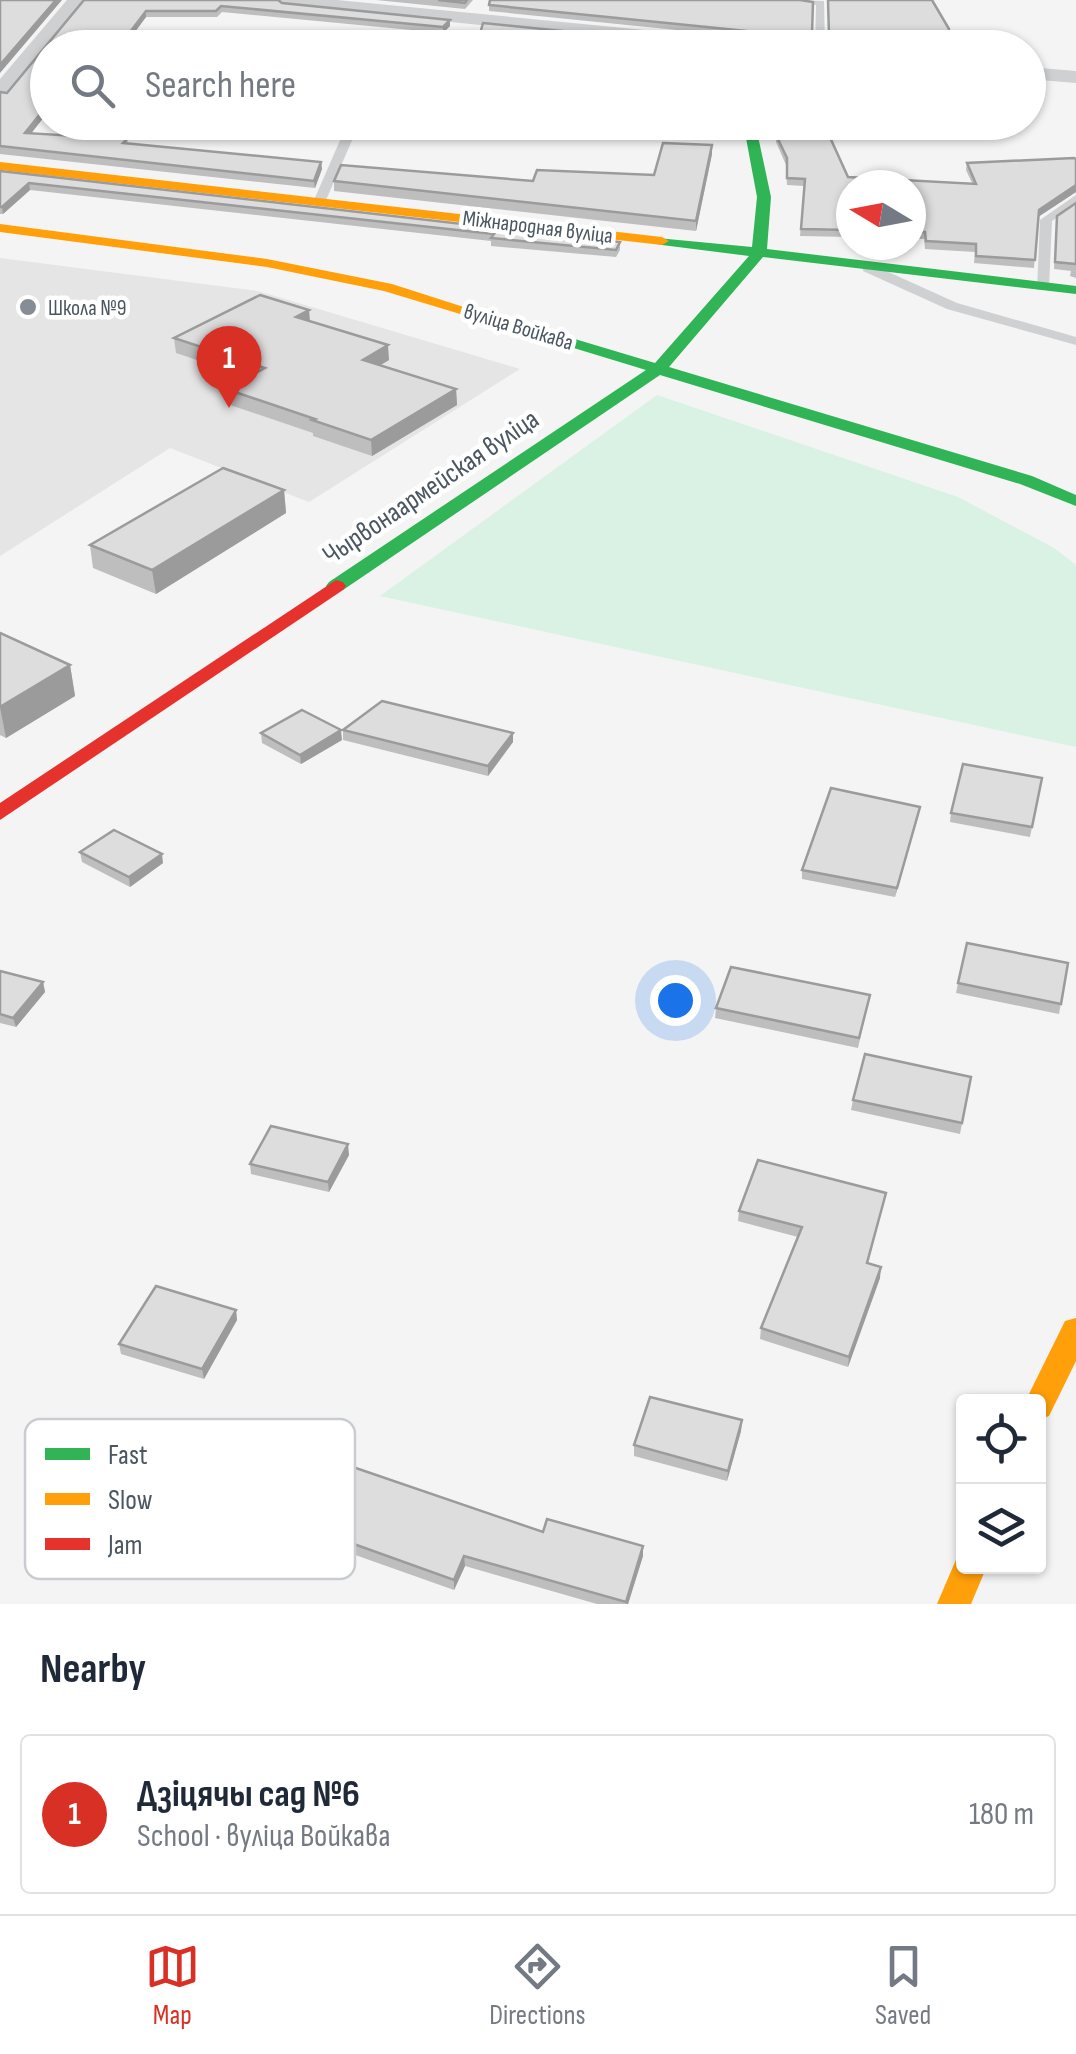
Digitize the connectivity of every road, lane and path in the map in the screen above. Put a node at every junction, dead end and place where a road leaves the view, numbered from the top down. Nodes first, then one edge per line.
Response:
1 (76, 0) edge
2 (283, 0) edge
3 (794, 0) edge
4 (823, 2) edge
5 (45, 30) edge
6 (579, 30) edge
7 (821, 30) edge
8 (30, 44) edge
9 (1046, 75) edge
10 (1076, 78) edge
11 (0, 92) edge
12 (346, 140) edge
13 (753, 140) edge
14 (0, 166) edge
15 (1076, 198) edge
16 (320, 200) junction
17 (0, 228) edge
18 (759, 252) junction
19 (868, 268) junction
20 (1042, 287) junction
21 (1076, 290) edge
22 (1076, 341) edge
23 (658, 368) junction
24 (1026, 480) junction
25 (1076, 487) edge
26 (1076, 502) edge
27 (0, 785) edge
28 (24, 796) junction
29 (0, 814) edge
30 (1076, 1330) edge
31 (1055, 1391) edge
32 (967, 1574) edge
33 (954, 1604) edge

1 - 5 street
2 - 6 street
3 - 4 lane
4 - 7 lane
8 - 11 street
9 - 10 street
12 - 16 lane
13 - 18 street
14 - 16 street, Міжнародная вуліца
15 - 20 lane
16 - 18 street, Міжнародная вуліца
17 - 23 street, вуліца Войкава
18 - 19 street, Міжнародная вуліца
18 - 23 street, Чырвонаармейская вуліца
19 - 20 street, Міжнародная вуліца
19 - 22 lane
20 - 21 street, Міжнародная вуліца
23 - 24 street, вуліца Войкава
23 - 28 street, Чырвонаармейская вуліца
24 - 25 street, вуліца Войкава
24 - 26 street, вуліца Войкава
27 - 28 lane
28 - 29 street, Чырвонаармейская вуліца
30 - 31 street
32 - 33 street

